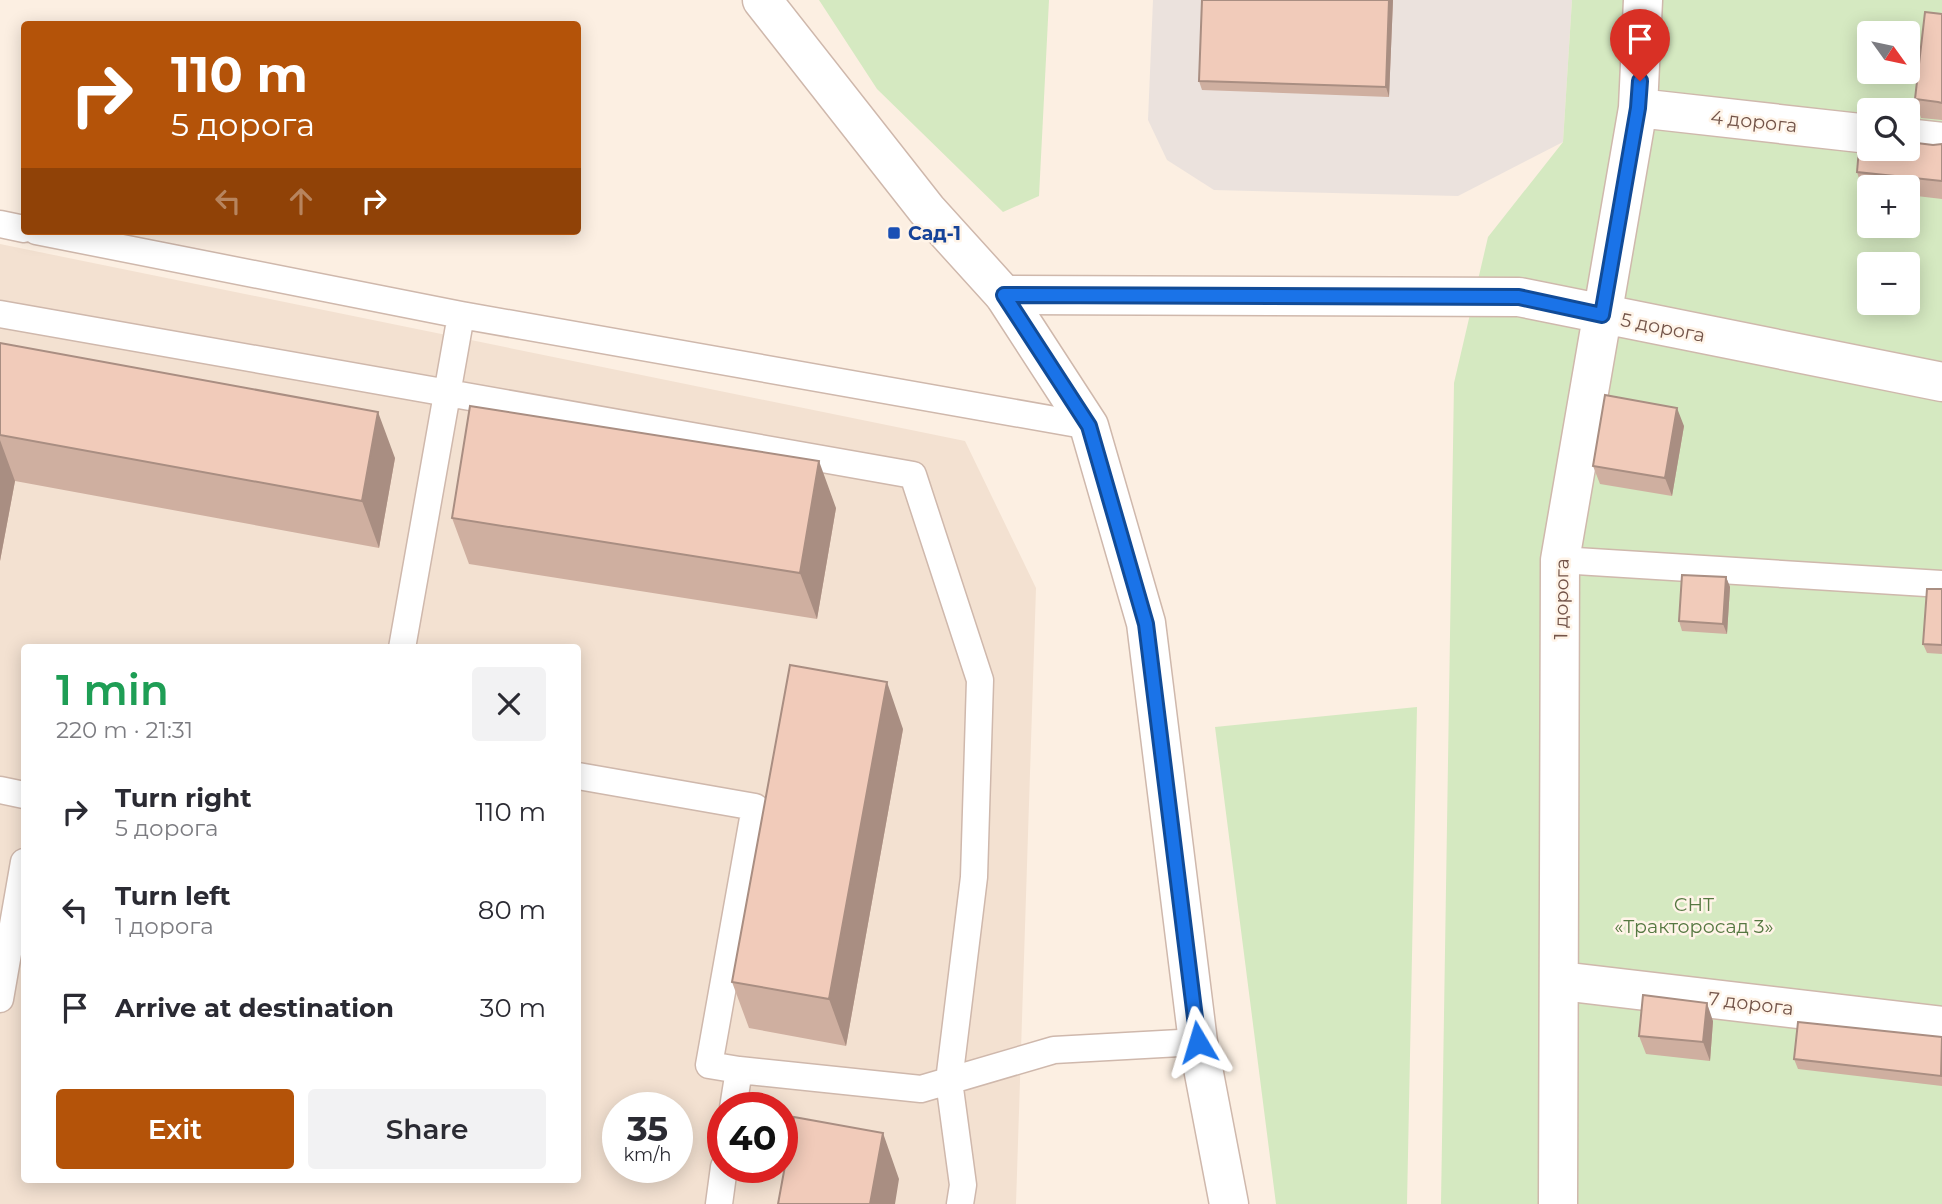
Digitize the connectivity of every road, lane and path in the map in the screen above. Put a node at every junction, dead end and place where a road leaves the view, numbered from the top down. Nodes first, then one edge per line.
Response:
1 (762, 0) edge
2 (1643, 0) edge
3 (1638, 108) junction
4 (1857, 133) edge
5 (1920, 139) edge
6 (1942, 142) edge
7 (0, 224) edge
8 (21, 228) edge
9 (56, 235) edge
10 (1004, 295) junction
11 (0, 314) edge
12 (461, 315) junction
13 (1602, 315) junction
14 (1942, 382) edge
15 (447, 393) junction
16 (1089, 426) junction
17 (1560, 560) junction
18 (1942, 584) edge
19 (403, 644) edge
20 (581, 777) edge
21 (0, 790) edge
22 (21, 794) edge
23 (21, 879) edge
24 (1561, 981) junction
25 (0, 999) edge
26 (1942, 1026) edge
27 (1198, 1042) junction
28 (739, 1070) junction
29 (949, 1081) junction
30 (736, 1092) edge
31 (722, 1183) edge
32 (719, 1204) edge
33 (960, 1204) edge
34 (1230, 1204) edge
35 (1558, 1204) edge

1 - 10 street
2 - 3 street, 1 дорога
3 - 4 street, 4 дорога
3 - 13 street, 1 дорога
5 - 6 street
7 - 8 lane
9 - 12 lane
10 - 13 street, 5 дорога
10 - 16 street
11 - 15 lane
12 - 15 lane
12 - 16 lane
13 - 14 street, 5 дорога
13 - 17 street, 1 дорога
15 - 19 lane
15 - 29 lane
16 - 27 street
17 - 18 lane
17 - 24 street, 1 дорога
20 - 28 lane
21 - 22 lane
23 - 25 lane
24 - 26 street, 7 дорога
24 - 35 street, 1 дорога
27 - 29 lane
27 - 34 street
28 - 29 lane
28 - 30 lane
29 - 33 lane
31 - 32 lane

